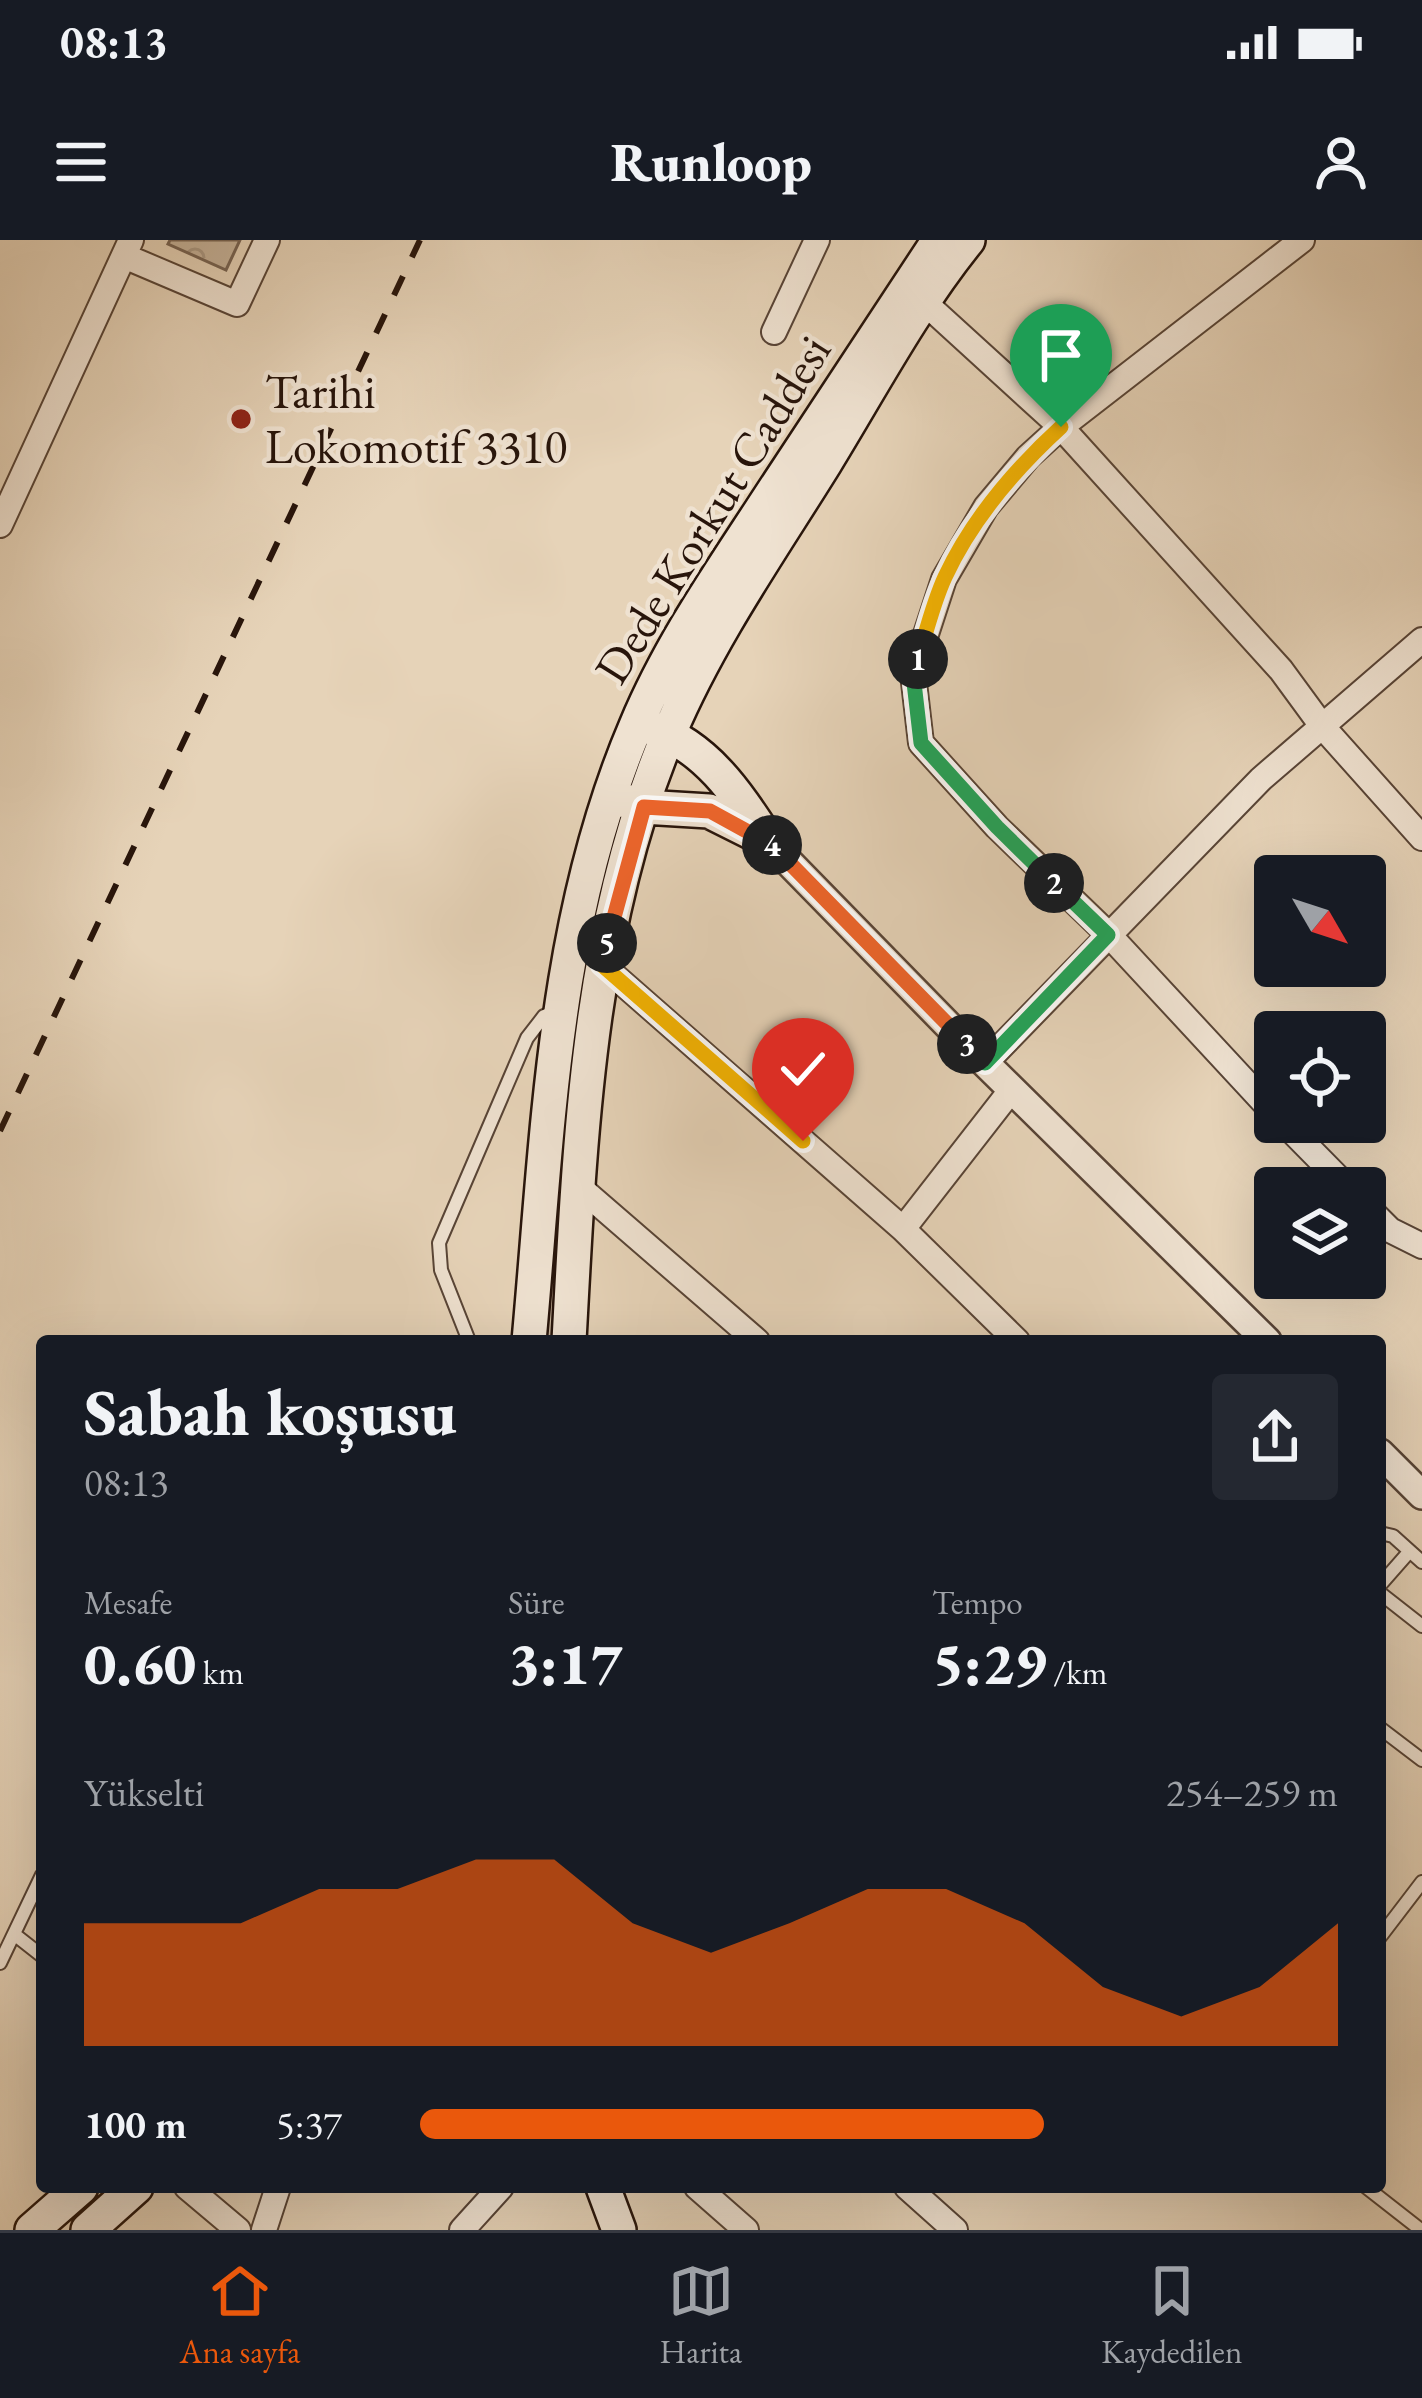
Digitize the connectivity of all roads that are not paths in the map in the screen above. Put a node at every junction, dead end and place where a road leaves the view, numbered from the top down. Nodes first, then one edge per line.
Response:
1 (267, 240) edge
2 (817, 240) edge
3 (968, 240) edge
4 (1302, 240) edge
5 (926, 247) edge
6 (127, 248) edge
7 (924, 302) junction
8 (774, 332) dead end
9 (1061, 427) junction
10 (0, 525) edge
11 (1422, 640) edge
12 (1322, 726) junction
13 (653, 728) junction
14 (610, 796) junction
15 (644, 807) junction
16 (1422, 838) edge
17 (768, 841) junction
18 (1108, 935) junction
19 (602, 965) junction
20 (561, 1009) junction
21 (985, 1063) junction
22 (1012, 1089) junction
23 (1254, 1091) edge
24 (1304, 1143) edge
25 (1327, 1167) edge
26 (578, 1186) junction
27 (1386, 1226) edge
28 (903, 1229) junction
29 (1422, 1246) edge
30 (467, 1335) edge
31 (530, 1335) edge
32 (569, 1335) edge
33 (751, 1335) edge
34 (1011, 1335) edge
35 (1261, 1335) edge
36 (1386, 1459) edge
37 (1422, 1495) edge
38 (1386, 1534) edge
39 (1409, 1552) junction
40 (1422, 1562) edge
41 (1386, 1581) edge
42 (1386, 1594) edge
43 (1422, 1624) edge
44 (1386, 1732) edge
45 (1422, 1760) edge
46 (1422, 1882) edge
47 (36, 1888) edge
48 (1386, 1920) edge
49 (14, 1934) junction
50 (36, 1951) edge
51 (0, 1964) edge
52 (74, 2193) edge
53 (129, 2193) edge
54 (194, 2193) edge
55 (276, 2193) edge
56 (496, 2193) edge
57 (605, 2193) edge
58 (704, 2193) edge
59 (914, 2193) edge
60 (1374, 2193) edge
61 (32, 2230) edge
62 (88, 2230) edge
63 (238, 2230) edge
64 (264, 2230) edge
65 (462, 2230) edge
66 (619, 2230) edge
67 (746, 2230) edge
68 (955, 2230) edge
69 (1421, 2230) edge

1 - 6 street
2 - 8 street
3 - 7 main road, Dede Korkut Caddesi
4 - 9 street
5 - 13 main road, Dede Korkut Caddesi
6 - 10 street
7 - 9 street
7 - 13 main road, Dede Korkut Caddesi
9 - 12 street
9 - 18 street
11 - 12 street
12 - 16 street
12 - 18 street
13 - 14 main road, Dede Korkut Caddesi
13 - 15 main road, Dede Korkut Caddesi
13 - 17 main road
14 - 15 main road
14 - 20 main road, Dede Korkut Caddesi
15 - 17 main road
15 - 19 main road, Dede Korkut Caddesi
17 - 21 street
18 - 21 street
18 - 23 street
19 - 26 main road, Dede Korkut Caddesi
19 - 28 street
20 - 30 lane
20 - 31 main road, Dede Korkut Caddesi
21 - 22 street
22 - 28 street
22 - 35 street
24 - 25 street
26 - 32 main road, Dede Korkut Caddesi
26 - 33 street
27 - 29 street
28 - 34 street
36 - 37 street
38 - 39 lane
39 - 40 lane
39 - 41 lane
42 - 43 lane
44 - 45 lane
46 - 48 lane
47 - 49 lane
49 - 50 lane
49 - 51 lane
52 - 61 main road
53 - 62 main road
54 - 63 street
55 - 64 street
56 - 65 street
57 - 66 main road
58 - 67 street
59 - 68 street
60 - 69 lane

